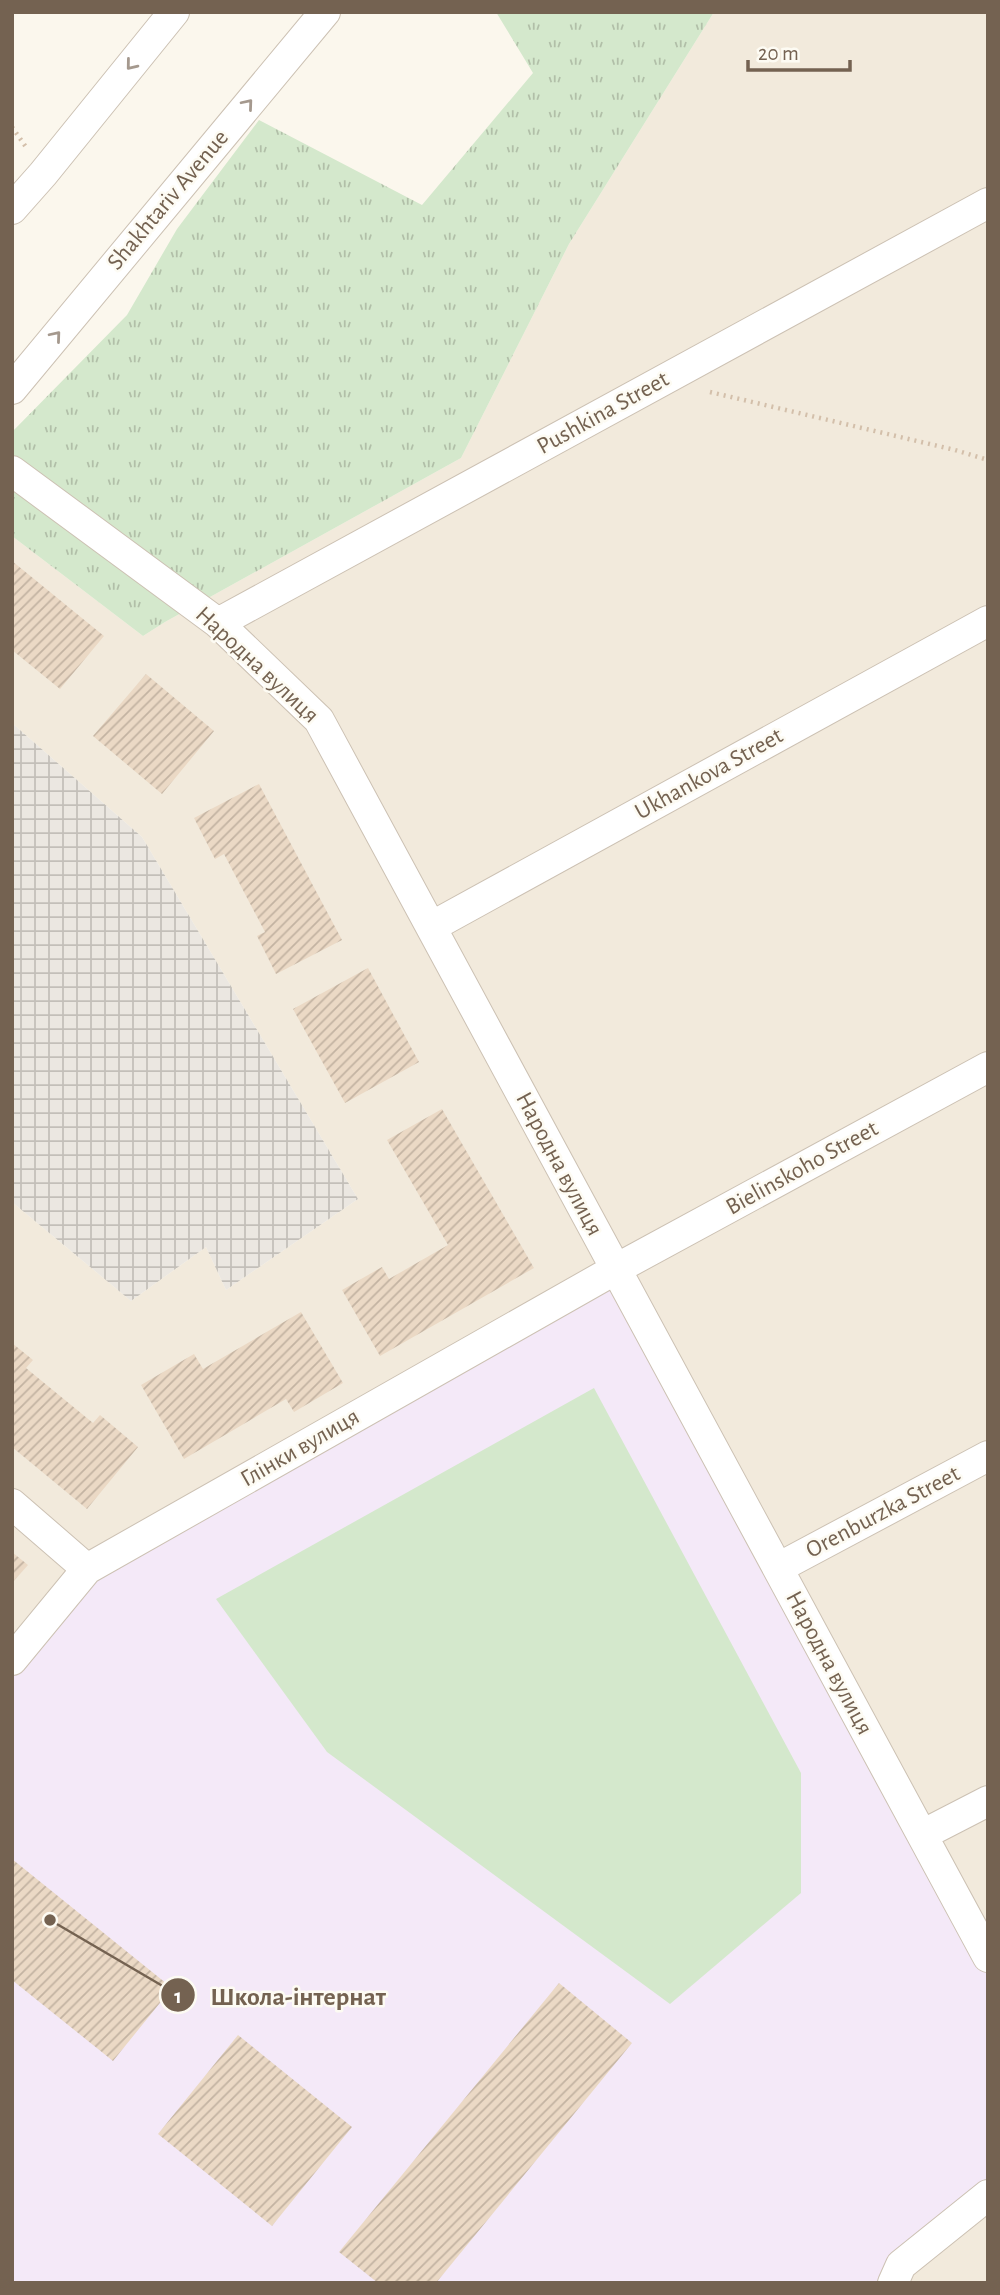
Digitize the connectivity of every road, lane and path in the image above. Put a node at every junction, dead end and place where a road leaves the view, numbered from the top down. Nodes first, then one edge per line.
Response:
1 (174, 12) edge
2 (325, 12) edge
3 (988, 203) edge
4 (12, 209) edge
5 (661, 381) junction
6 (12, 388) edge
7 (988, 460) edge
8 (12, 471) edge
9 (988, 621) edge
10 (218, 623) junction
11 (431, 927) junction
12 (988, 1067) edge
13 (616, 1269) junction
14 (988, 1456) edge
15 (12, 1504) edge
16 (778, 1568) junction
17 (87, 1569) junction
18 (12, 1660) edge
19 (988, 1801) edge
20 (922, 1835) junction
21 (988, 1957) edge
22 (988, 2195) edge
23 (893, 2283) edge

1 -> 4 street
6 -> 2 street, Shakhtariv Avenue
3 - 5 street, Pushkina Street
5 - 7 path
5 - 10 street, Pushkina Street
8 - 10 street, Народна вулиця
9 - 11 street, Ukhankova Street
10 - 11 street, Народна вулиця
11 - 13 street, Народна вулиця
12 - 13 street, Bielinskoho Street
13 - 16 street, Народна вулиця
13 - 17 street, Глінки вулиця
14 - 16 street, Orenburzka Street
15 - 17 street
16 - 20 street, Народна вулиця
17 - 18 street, Глінки вулиця
19 - 20 street
20 - 21 street, Народна вулиця
22 - 23 street

